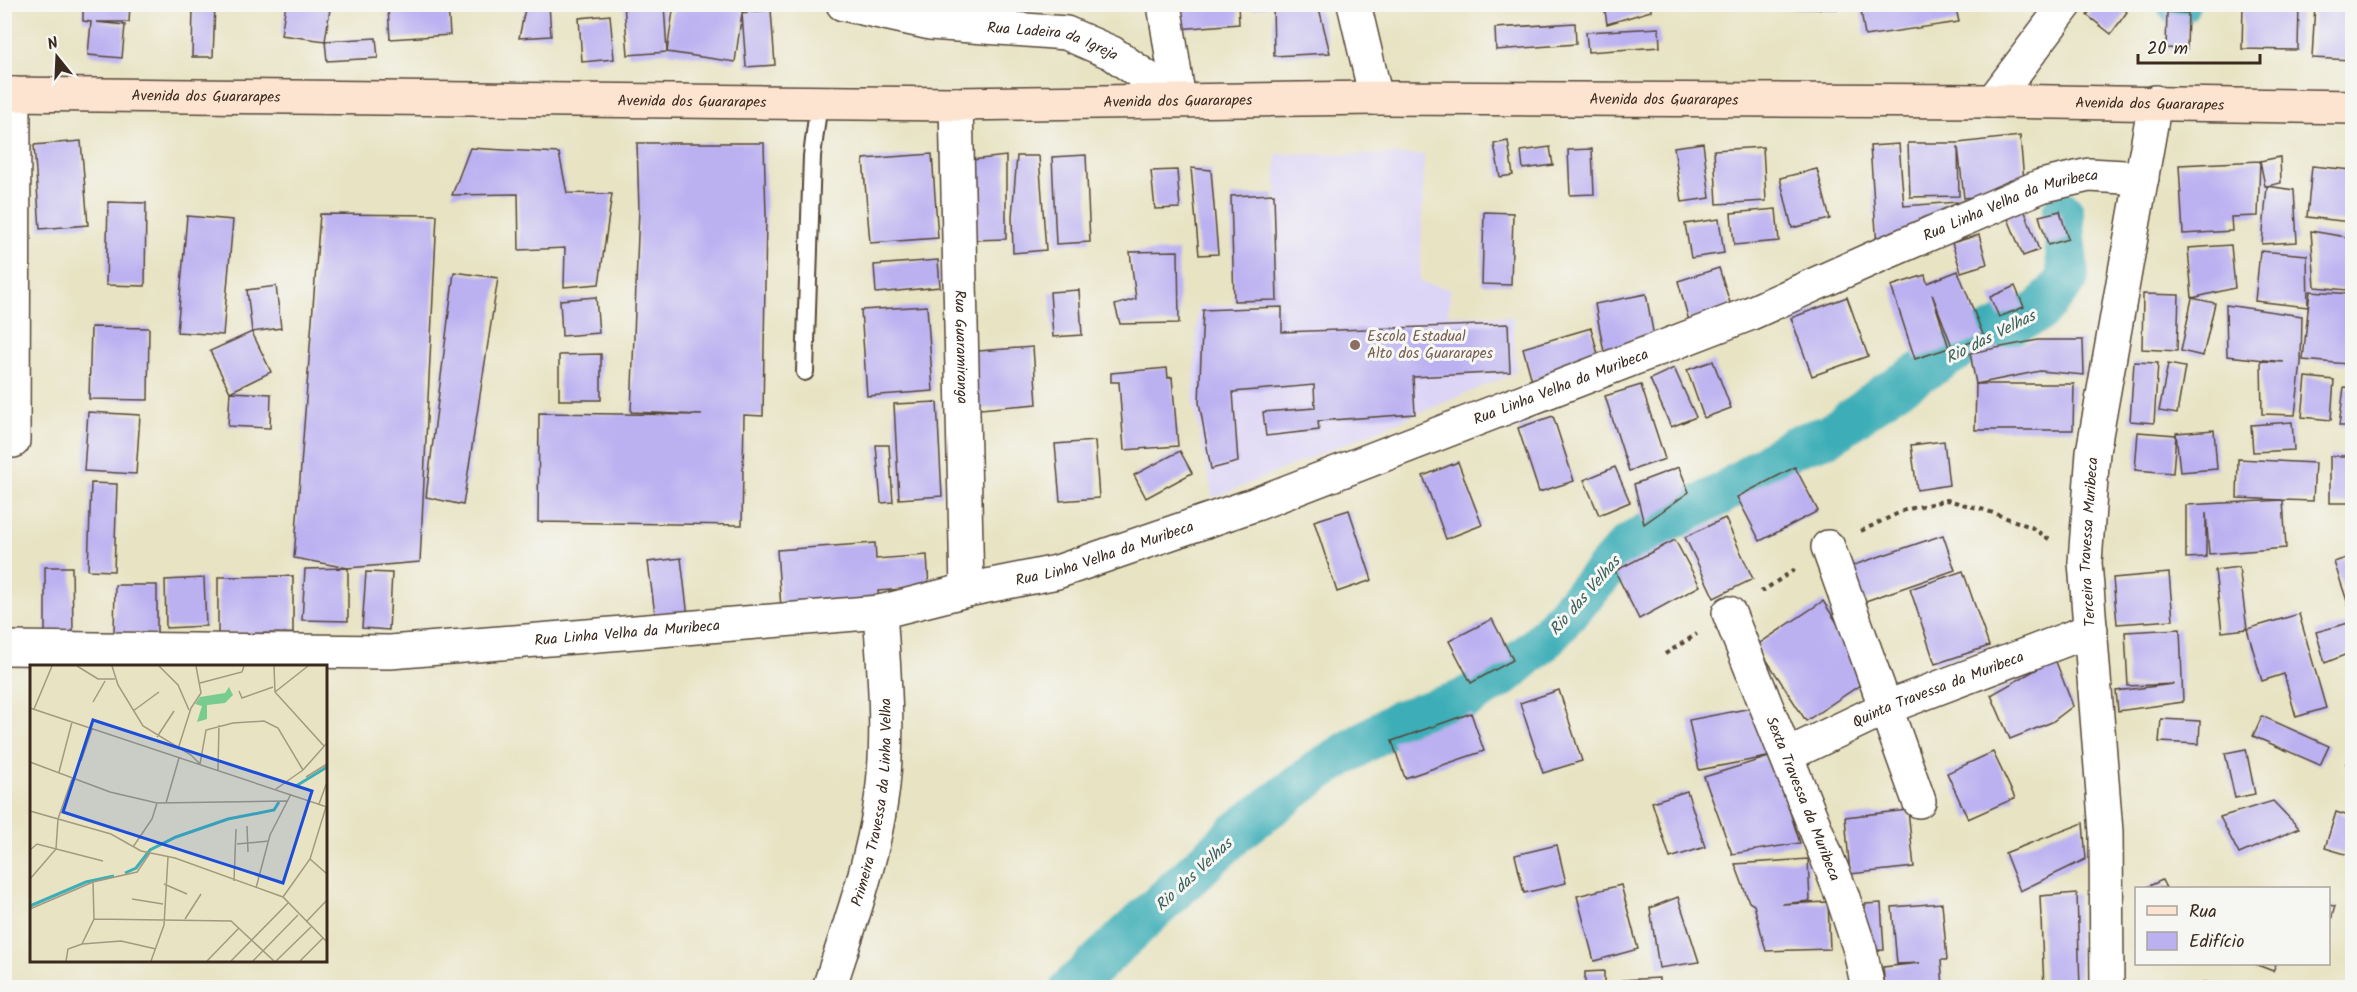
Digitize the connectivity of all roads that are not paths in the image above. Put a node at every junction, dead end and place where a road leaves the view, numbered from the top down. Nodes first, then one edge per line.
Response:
1 (843, 4) edge
2 (1164, 4) edge
3 (1354, 4) edge
4 (2066, 4) edge
5 (914, 12) edge
6 (9, 94) edge
7 (1376, 98) junction
8 (1179, 100) junction
9 (1993, 101) junction
10 (819, 102) junction
11 (2156, 102) junction
12 (956, 104) junction
13 (2352, 107) edge
14 (2142, 178) junction
15 (805, 372) dead end
16 (13, 441) dead end
17 (1828, 547) dead end
18 (967, 590) junction
19 (880, 612) junction
20 (1729, 613) dead end
21 (2091, 630) junction
22 (4, 648) edge
23 (1885, 708) junction
24 (1787, 755) junction
25 (1919, 801) dead end
26 (829, 987) edge
27 (1868, 987) edge
28 (2107, 987) edge

1 - 5 street, Rua Ladeira da Igreja
2 - 8 street
3 - 7 street
4 - 9 street
5 - 8 street, Rua Ladeira da Igreja
6 - 10 main road, Avenida dos Guararapes
6 - 16 street
7 - 8 main road, Avenida dos Guararapes
7 - 9 main road, Avenida dos Guararapes
8 - 12 main road, Avenida dos Guararapes
9 - 11 main road, Avenida dos Guararapes
10 - 12 main road, Avenida dos Guararapes
10 - 15 lane
11 - 13 main road, Avenida dos Guararapes
11 - 14 street, Terceira Travessa Muribeca
12 - 18 street, Rua Guaramiranga
14 - 18 street, Rua Linha Velha da Muribeca
14 - 21 street, Terceira Travessa Muribeca
17 - 23 street
18 - 19 street, Rua Linha Velha da Muribeca
19 - 22 street, Rua Linha Velha da Muribeca
19 - 26 street, Primeira Travessa da Linha Velha
20 - 24 street, Sexta Travessa da Muribeca
21 - 23 street, Quinta Travessa da Muribeca
21 - 28 street, Terceira Travessa Muribeca
23 - 24 street, Quinta Travessa da Muribeca
23 - 25 street
24 - 27 street, Sexta Travessa da Muribeca

